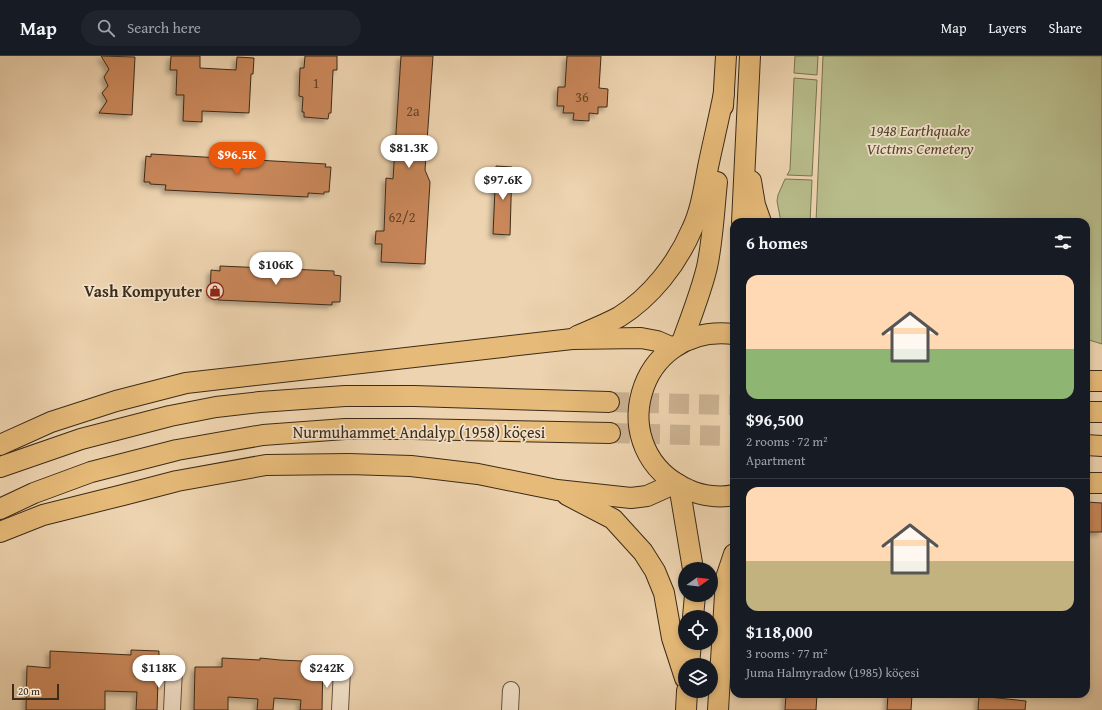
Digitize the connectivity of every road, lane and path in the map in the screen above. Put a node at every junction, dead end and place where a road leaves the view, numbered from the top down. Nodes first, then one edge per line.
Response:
1 (726, 56) edge
2 (750, 56) edge
3 (724, 93) junction
4 (744, 148) junction
5 (742, 218) edge
6 (760, 218) edge
7 (730, 334) edge
8 (572, 339) junction
9 (677, 345) junction
10 (1090, 381) edge
11 (1102, 382) edge
12 (609, 402) tunnel mouth
13 (1090, 412) edge
14 (1102, 412) edge
15 (610, 433) tunnel mouth
16 (0, 445) edge
17 (1090, 445) edge
18 (1102, 446) edge
19 (0, 466) edge
20 (1090, 483) edge
21 (1102, 483) edge
22 (677, 484) junction
23 (557, 490) junction
24 (730, 495) edge
25 (0, 510) edge
26 (0, 532) edge
27 (692, 562) edge
28 (730, 566) edge
29 (678, 658) edge
30 (174, 669) dead end
31 (342, 670) dead end
32 (511, 690) dead end
33 (687, 698) edge
34 (172, 710) edge
35 (340, 710) edge
36 (510, 710) edge
37 (686, 710) edge
38 (718, 710) edge

1 - 3 main road
2 - 4 main road
3 - 8 main road
3 - 9 main road
4 - 5 main road
4 - 6 main road
7 - 9 main road
8 - 9 main road
8 - 16 main road
9 - 22 main road
10 - 11 main road
12 - 19 main road, Nurmuhammet Andalyp (1958) köçesi
13 - 14 main road
15 - 25 main road, Nurmuhammet Andalyp (1958) köçesi
17 - 18 main road
20 - 21 main road
22 - 23 main road
22 - 24 main road
22 - 27 main road
23 - 26 main road
23 - 29 main road
28 - 38 main road
30 - 34 street
31 - 35 street
32 - 36 street
33 - 37 main road

